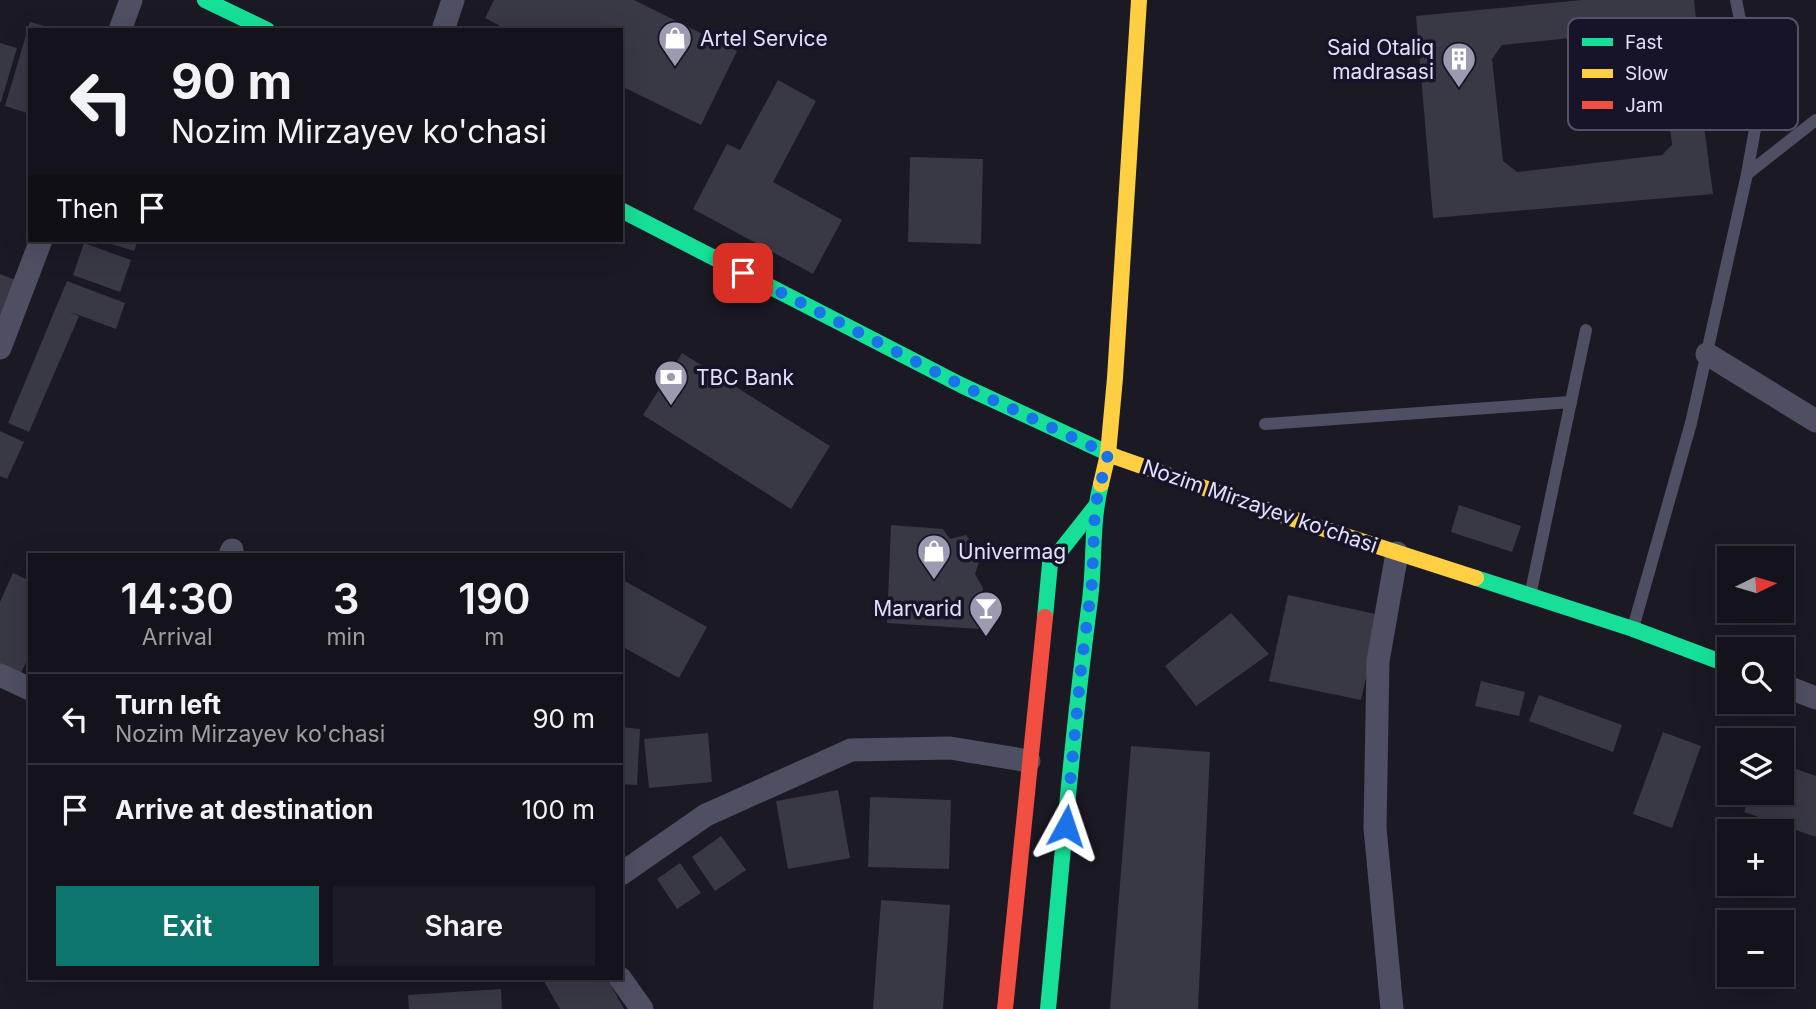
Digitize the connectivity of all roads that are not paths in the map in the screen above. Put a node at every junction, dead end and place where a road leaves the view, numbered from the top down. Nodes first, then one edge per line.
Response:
1 (131, 0) edge
2 (205, 0) edge
3 (453, 0) edge
4 (1139, 0) edge
5 (1736, 0) edge
6 (1740, 18) edge
7 (121, 28) edge
8 (263, 28) edge
9 (444, 28) edge
10 (1816, 120) edge
11 (1755, 130) edge
12 (1747, 174) junction
13 (623, 211) edge
14 (40, 242) edge
15 (1586, 330) dead end
16 (0, 348) edge
17 (1707, 354) junction
18 (1571, 402) junction
19 (1816, 421) edge
20 (1265, 424) dead end
21 (1108, 454) junction
22 (1095, 507) junction
23 (1397, 553) junction
24 (1530, 596) junction
25 (1633, 629) junction
26 (1717, 660) edge
27 (0, 675) edge
28 (28, 688) edge
29 (1794, 690) edge
30 (1816, 698) edge
31 (1029, 761) junction
32 (623, 873) edge
33 (622, 980) edge
34 (642, 1009) edge
35 (1005, 1009) edge
36 (1048, 1009) edge
37 (1392, 1009) edge

1 - 7 street
2 - 8 main road
3 - 9 street
4 - 21 main road
5 - 6 lane
10 - 12 lane
11 - 12 lane
12 - 17 lane
13 - 21 main road, Nozim Mirzayev ko'chasi
14 - 16 street
15 - 18 lane
17 - 19 street
17 - 25 lane
18 - 20 lane
18 - 24 lane
21 - 22 main road
21 - 23 main road, Nozim Mirzayev ko'chasi
22 - 31 main road
22 - 36 main road
23 - 24 main road, Nozim Mirzayev ko'chasi
23 - 37 street
24 - 25 main road, Nozim Mirzayev ko'chasi
25 - 26 main road, Nozim Mirzayev ko'chasi
27 - 28 street
29 - 30 street
31 - 32 street
31 - 35 main road
33 - 34 street

